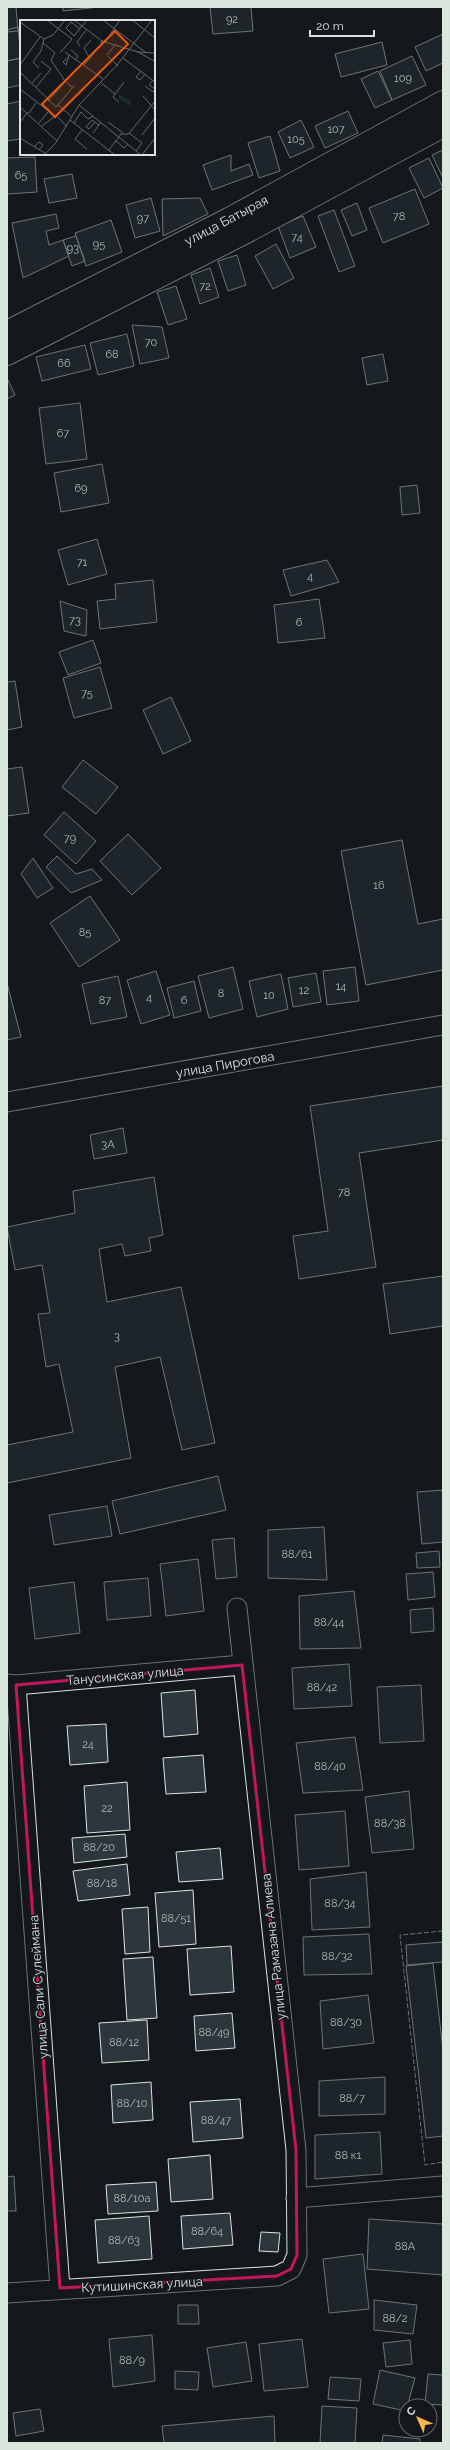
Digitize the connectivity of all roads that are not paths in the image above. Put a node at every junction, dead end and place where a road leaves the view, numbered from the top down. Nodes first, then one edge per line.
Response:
1 (443, 102) edge
2 (443, 126) edge
3 (7, 332) edge
4 (7, 354) edge
5 (443, 1025) edge
6 (7, 1102) edge
7 (238, 1608) dead end
8 (242, 1665) junction
9 (12, 1685) edge
10 (443, 2186) edge
11 (296, 2198) junction
12 (277, 2276) joint
13 (60, 2288) junction
14 (7, 2293) edge

1 - 3 main road, улица Батырая
2 - 4 main road, улица Батырая
5 - 6 street, улица Пирогова
7 - 8 street, улица Рамазана Алиева
8 - 9 street, Танусинская улица
8 - 11 street, улица Рамазана Алиева
9 - 13 street, улица Сали Сулеймана
10 - 11 street
11 - 12 street, улица Рамазана Алиева
12 - 13 street, Кутишинская улица
13 - 14 street, Кутишинская улица

